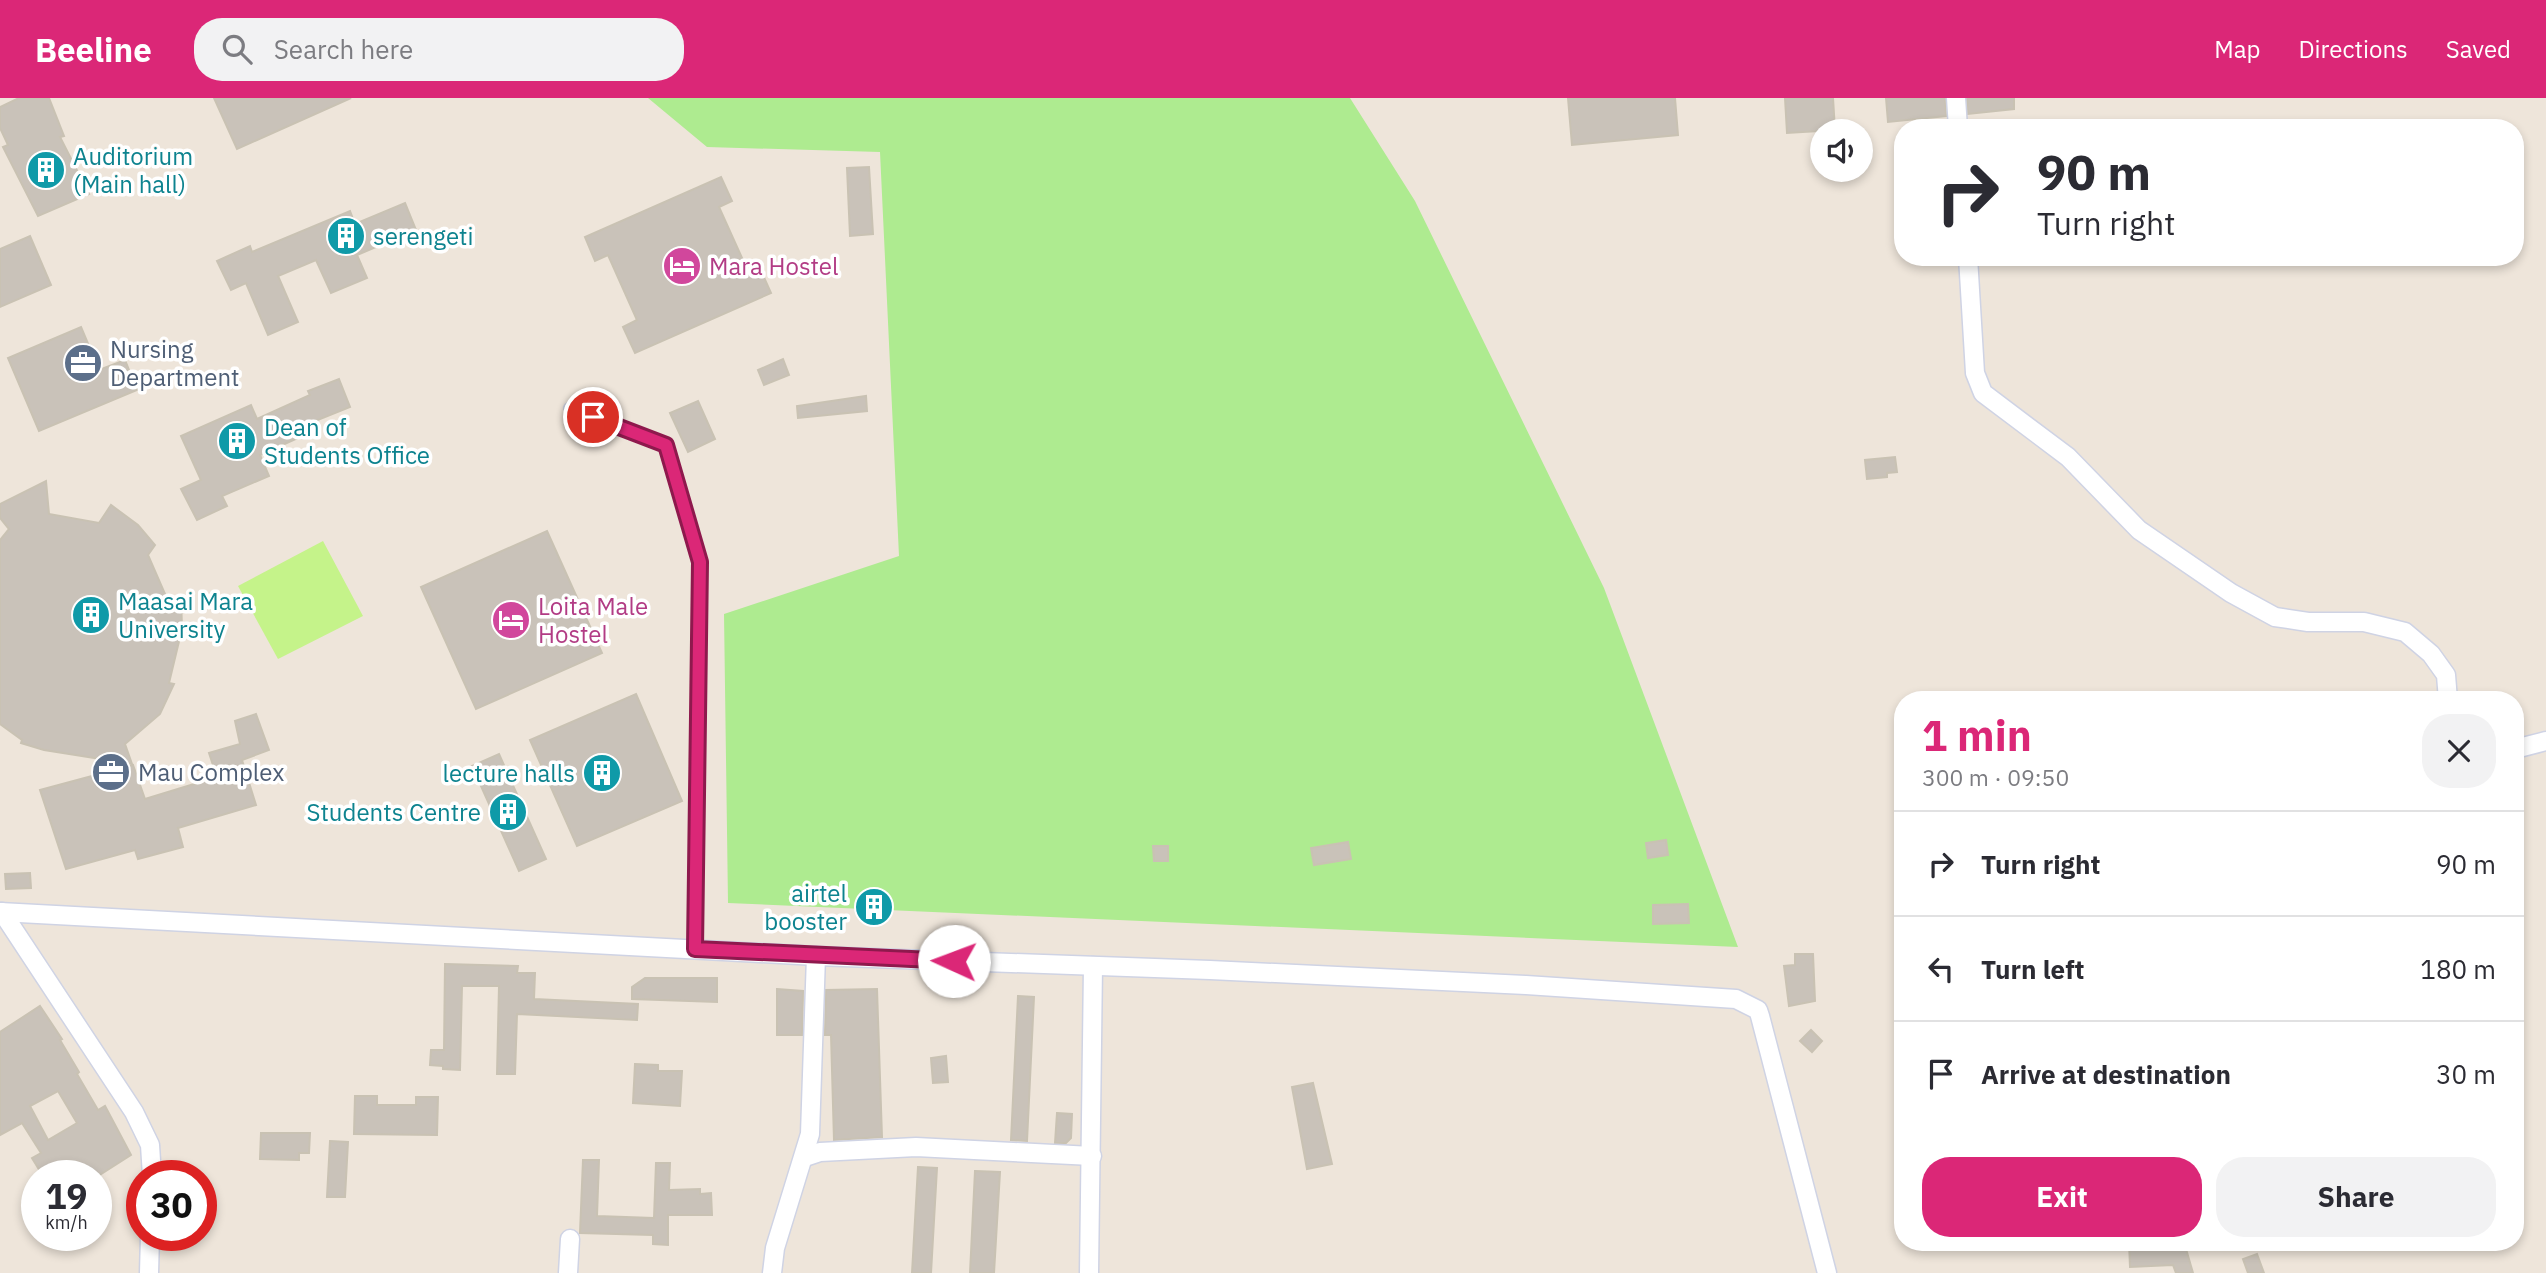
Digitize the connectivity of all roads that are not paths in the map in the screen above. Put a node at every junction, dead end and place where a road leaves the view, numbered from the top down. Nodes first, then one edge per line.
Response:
1 (1956, 98) edge
2 (1957, 119) edge
3 (1969, 266) edge
4 (569, 408) dead end
5 (2447, 691) edge
6 (2546, 741) edge
7 (2524, 747) edge
8 (1, 912) edge
9 (695, 949) junction
10 (816, 956) junction
11 (1093, 966) junction
12 (1092, 1156) junction
13 (805, 1157) junction
14 (150, 1160) edge
15 (570, 1239) dead end
16 (150, 1251) edge
17 (149, 1273) edge
18 (568, 1273) edge
19 (772, 1273) edge
20 (1089, 1273) edge
21 (1827, 1273) edge

1 - 2 street
3 - 5 street
4 - 9 lane
6 - 7 street
8 - 9 street
8 - 14 street
9 - 10 street
10 - 11 street
10 - 13 street
11 - 12 street
11 - 21 street
12 - 13 street
12 - 20 street
13 - 19 street
15 - 18 street
16 - 17 street

